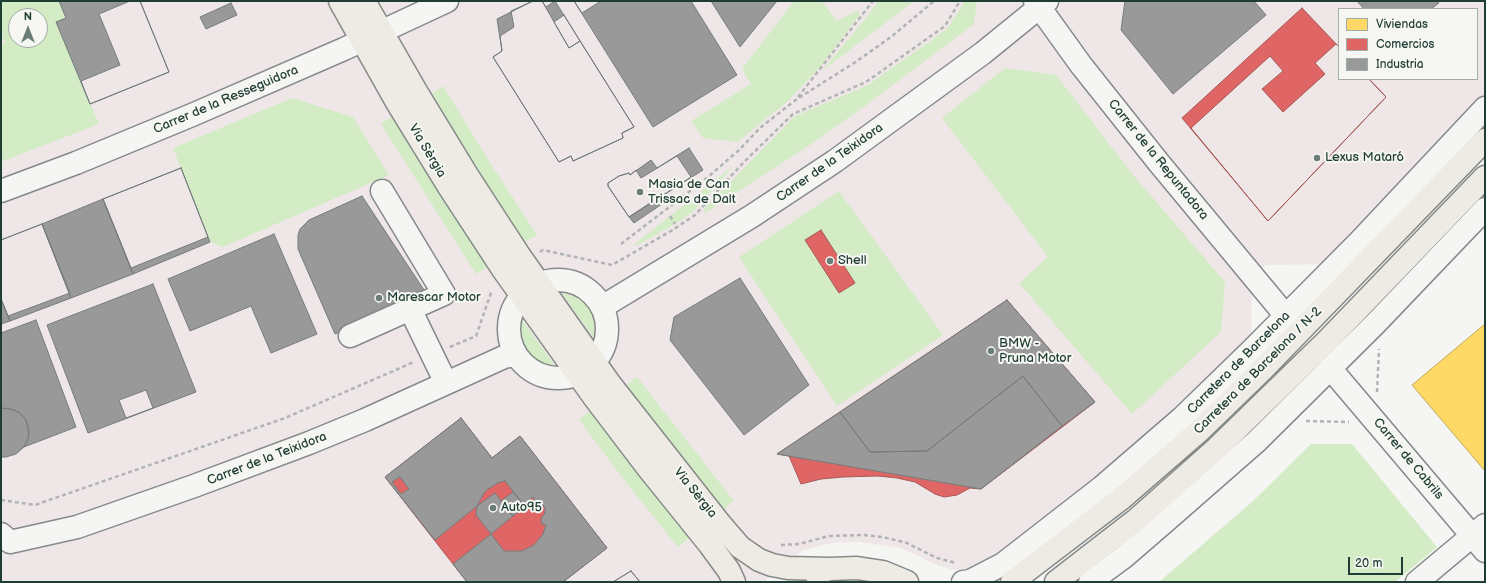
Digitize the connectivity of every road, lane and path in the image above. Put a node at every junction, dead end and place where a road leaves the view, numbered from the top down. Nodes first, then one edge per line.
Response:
1 (340, 1) edge
2 (364, 1) edge
3 (447, 1) edge
4 (873, 1) edge
5 (934, 1) edge
6 (960, 1) edge
7 (1040, 3) edge
8 (372, 36) junction
9 (797, 99) junction
10 (1485, 108) edge
11 (1485, 140) edge
12 (1485, 177) edge
13 (1, 191) edge
14 (382, 191) dead end
15 (1485, 209) edge
16 (670, 216) dead end
17 (675, 224) dead end
18 (621, 244) dead end
19 (524, 263) junction
20 (506, 275) junction
21 (539, 283) junction
22 (521, 296) junction
23 (602, 307) junction
24 (410, 309) junction
25 (1286, 316) junction
26 (350, 336) dead end
27 (1380, 343) dead end
28 (432, 354) junction
29 (516, 354) junction
30 (595, 362) junction
31 (1330, 368) junction
32 (577, 374) junction
33 (446, 383) junction
34 (1377, 395) dead end
35 (1303, 421) dead end
36 (1352, 422) dead end
37 (1, 500) edge
38 (1481, 537) edge
39 (6, 538) edge
40 (775, 544) dead end
41 (830, 569) junction
42 (962, 572) edge
43 (734, 582) edge
44 (792, 582) edge
45 (907, 582) edge
46 (1012, 582) edge
47 (1056, 582) edge
48 (1090, 582) edge
49 (1417, 582) edge

1 - 8 main road, Via Sèrgia
2 - 8 main road, Via Sèrgia
3 - 8 street, Carrer de la Resseguidora
4 - 9 path
5 - 9 path
6 - 19 path
7 - 23 street, Carrer de la Teixidora
7 - 25 street, Carrer de la Repuntadora
8 - 13 street, Carrer de la Resseguidora
8 - 19 main road, Via Sèrgia
8 - 20 main road, Via Sèrgia
9 - 18 path
10 - 25 street, Carretera de Barcelona
11 - 46 main road, Carretera de Barcelona / N-2
12 - 47 main road, Carretera de Barcelona / N-2
14 - 24 street
15 - 31 street
16 - 17 path
19 - 21 main road, Via Sèrgia
20 - 22 main road, Via Sèrgia
20 - 28 path
21 - 22 street
21 - 23 street
21 - 30 main road, Via Sèrgia
22 - 29 street
22 - 32 main road, Via Sèrgia
23 - 30 street
24 - 26 street
24 - 28 street
25 - 42 street, Carretera de Barcelona
27 - 34 path
28 - 33 street
28 - 37 path
29 - 32 street
29 - 33 street, Carrer de la Teixidora
30 - 32 street
30 - 41 main road, Via Sèrgia
31 - 38 street, Carrer de Cabrils
31 - 48 street
32 - 43 main road, Via Sèrgia
33 - 39 street, Carrer de la Teixidora
35 - 36 path
38 - 49 street
40 - 42 path
41 - 44 main road
41 - 45 main road

